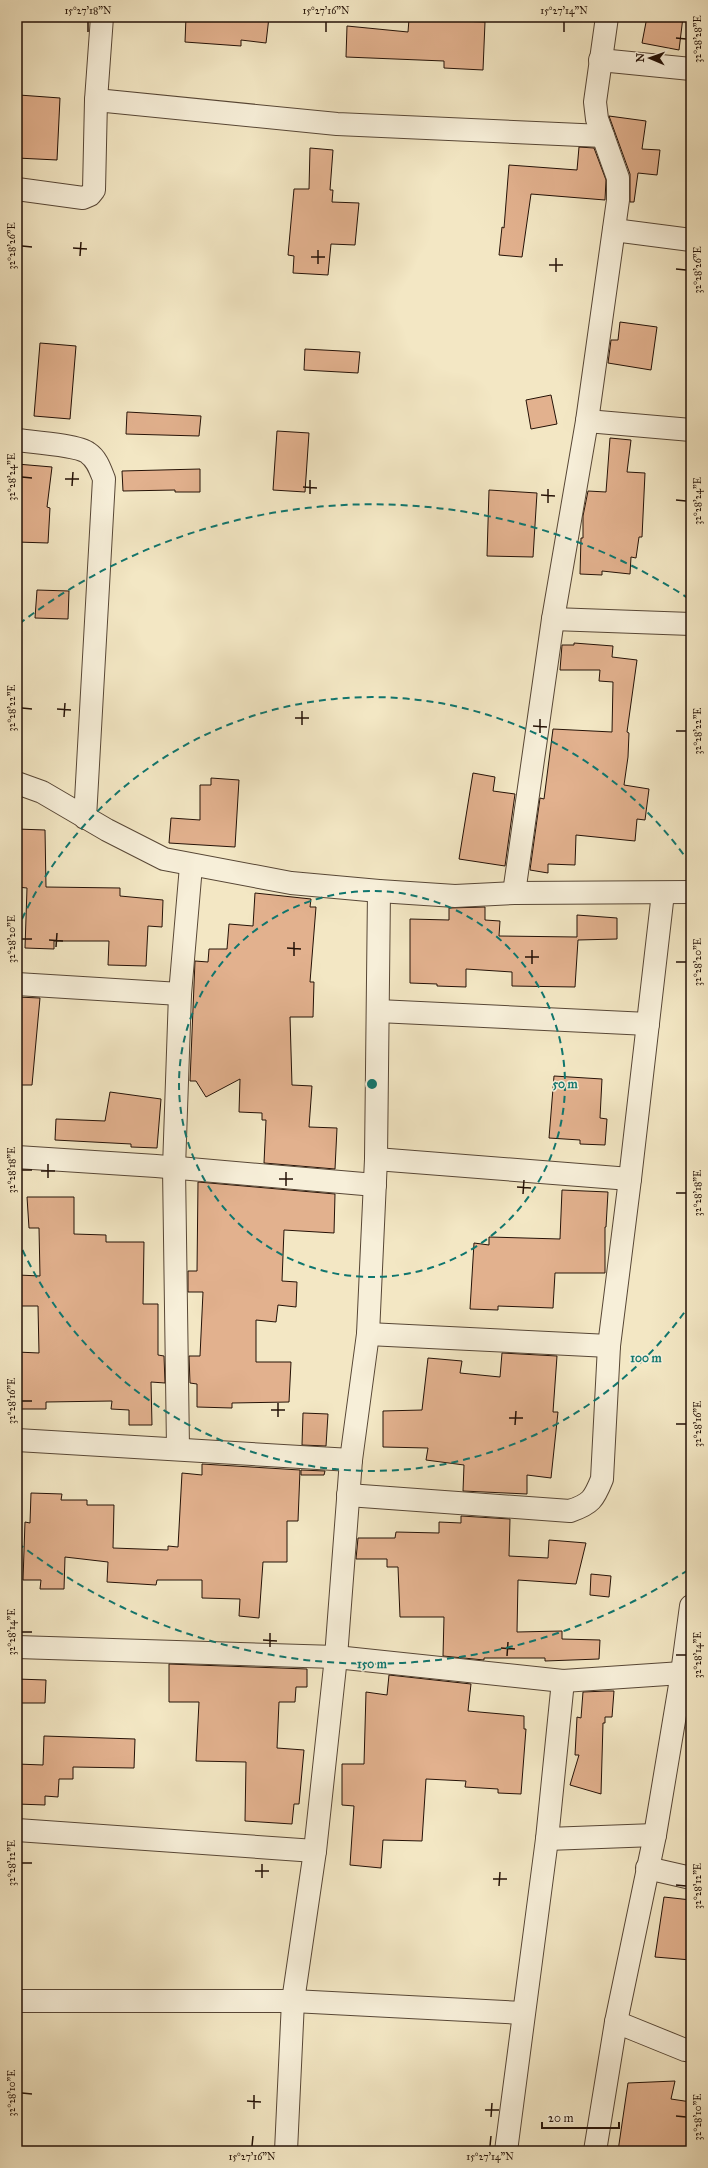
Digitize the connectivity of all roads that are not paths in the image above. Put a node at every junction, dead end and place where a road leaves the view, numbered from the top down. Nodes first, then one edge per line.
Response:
1 (102, 17) edge
2 (607, 17) edge
3 (600, 60) junction
4 (691, 69) edge
5 (96, 100) junction
6 (603, 136) junction
7 (17, 189) edge
8 (614, 230) junction
9 (691, 240) edge
10 (587, 421) junction
11 (691, 430) edge
12 (17, 440) edge
13 (552, 619) junction
14 (691, 624) edge
15 (17, 783) edge
16 (85, 818) junction
17 (191, 866) junction
18 (379, 891) junction
19 (691, 892) edge
20 (514, 893) junction
21 (662, 893) junction
22 (17, 984) edge
23 (180, 994) junction
24 (378, 1011) junction
25 (648, 1024) junction
26 (17, 1157) edge
27 (376, 1159) junction
28 (174, 1168) junction
29 (630, 1179) junction
30 (375, 1186) junction
31 (368, 1334) junction
32 (609, 1346) junction
33 (17, 1440) edge
34 (178, 1448) junction
35 (351, 1460) junction
36 (348, 1494) junction
37 (691, 1606) edge
38 (17, 1647) edge
39 (336, 1657) junction
40 (686, 1674) edge
41 (563, 1681) junction
42 (17, 1830) edge
43 (655, 1835) junction
44 (547, 1839) junction
45 (315, 1851) junction
46 (647, 1868) junction
47 (691, 1878) edge
48 (17, 2001) edge
49 (293, 2001) junction
50 (523, 2013) junction
51 (616, 2022) junction
52 (691, 2051) edge
53 (286, 2151) edge
54 (506, 2151) edge
55 (595, 2151) edge

1 - 5 street
2 - 3 street
3 - 4 street
3 - 6 street
5 - 6 street
5 - 7 street
6 - 8 street
8 - 9 street
8 - 10 street
10 - 11 street
10 - 13 street
12 - 16 street
13 - 14 street
13 - 20 street
15 - 16 street
16 - 17 street
17 - 18 street
17 - 23 street
18 - 20 street
18 - 24 street
19 - 21 street
20 - 21 street
21 - 25 street
22 - 23 street
23 - 28 street
24 - 25 street
24 - 27 street
25 - 29 street
26 - 28 street
27 - 29 street
27 - 30 street
28 - 30 street
28 - 34 street
29 - 32 street
30 - 31 street
31 - 32 street
31 - 35 street
32 - 36 street
33 - 34 street
34 - 35 street
35 - 36 street
36 - 39 street
37 - 40 street
38 - 39 street
39 - 41 street
39 - 45 street
40 - 41 street
40 - 43 street
41 - 44 street
42 - 45 street
43 - 44 street
43 - 46 street
44 - 50 street
45 - 49 street
46 - 47 street
46 - 51 street
48 - 49 street
49 - 50 street
49 - 53 street
50 - 54 street
51 - 52 street
51 - 55 street

